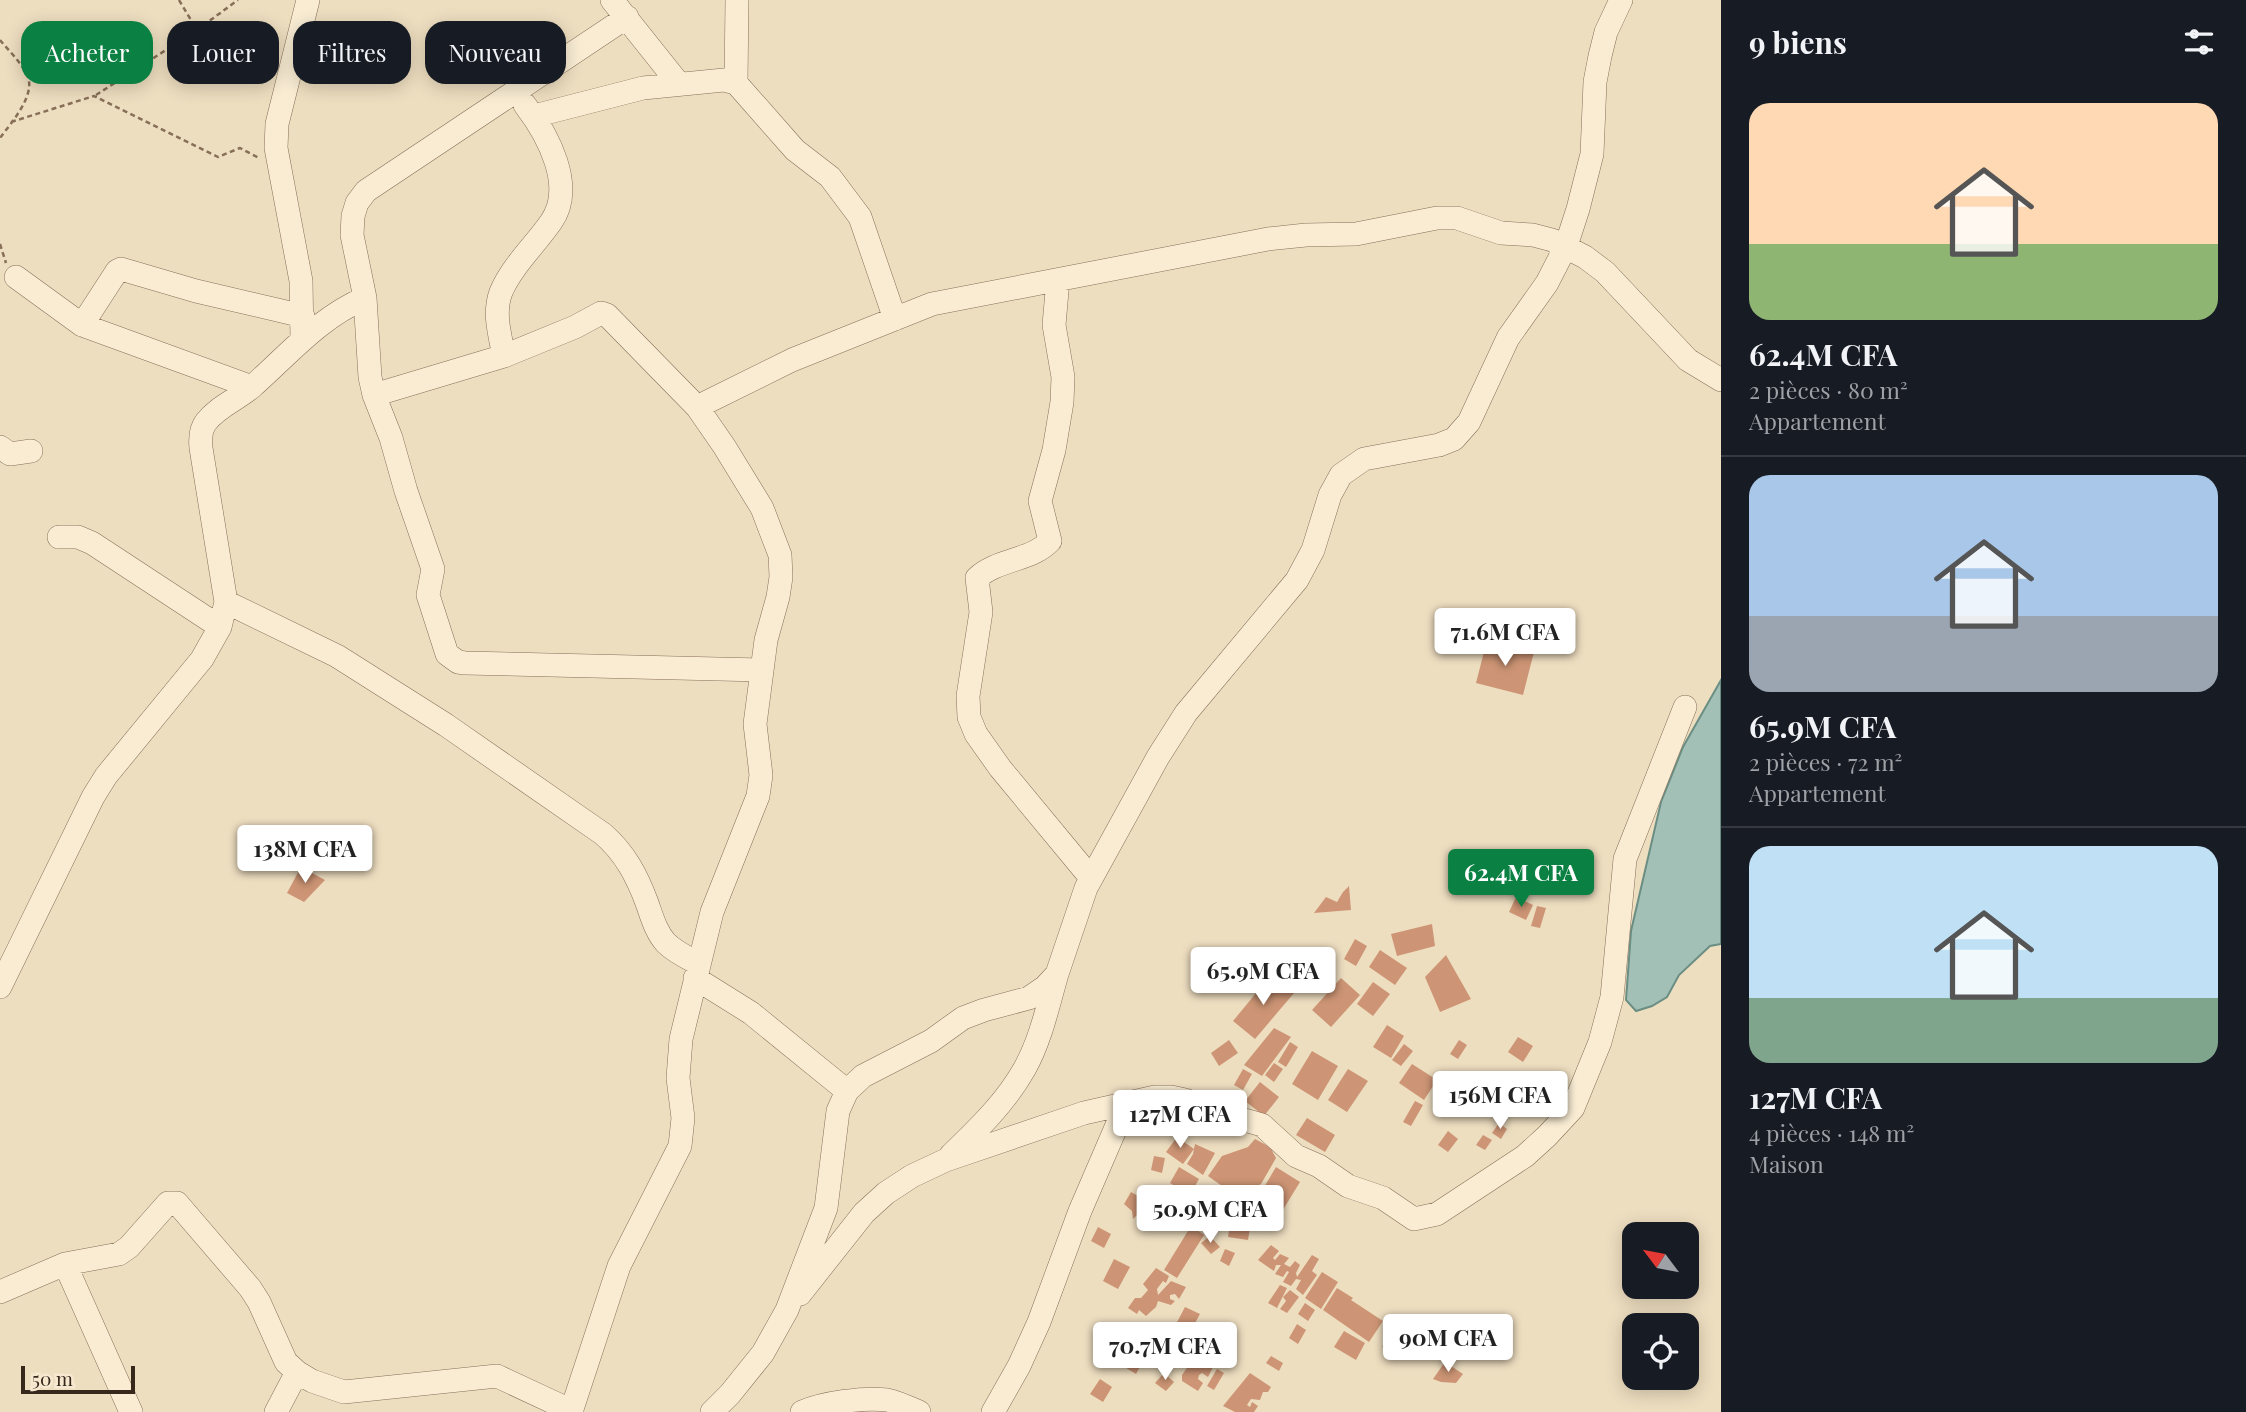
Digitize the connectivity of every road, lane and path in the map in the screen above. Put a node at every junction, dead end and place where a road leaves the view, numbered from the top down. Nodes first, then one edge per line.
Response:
1 (179, 0) edge
2 (238, 0) edge
3 (308, 0) edge
4 (737, 0) edge
5 (1621, 0) edge
6 (620, 8) edge
7 (192, 21) edge
8 (209, 21) edge
9 (0, 40) edge
10 (167, 49) edge
11 (736, 83) junction
12 (679, 84) junction
13 (514, 91) junction
14 (94, 96) junction
15 (534, 116) junction
16 (11, 122) junction
17 (0, 138) edge
18 (280, 170) junction
19 (1566, 246) junction
20 (16, 277) dead end
21 (1058, 280) junction
22 (365, 298) junction
23 (303, 316) junction
24 (895, 319) junction
25 (82, 325) junction
26 (302, 339) junction
27 (504, 356) junction
28 (1721, 380) edge
29 (252, 387) junction
30 (374, 395) junction
31 (697, 407) junction
32 (0, 447) edge
33 (31, 451) dead end
34 (59, 537) dead end
35 (226, 601) junction
36 (220, 627) junction
37 (761, 670) junction
38 (1685, 707) dead end
39 (1091, 878) junction
40 (4, 970) edge
41 (697, 971) junction
42 (1057, 974) junction
43 (847, 1091) junction
44 (1127, 1102) junction
45 (946, 1160) junction
46 (65, 1265) junction
47 (0, 1292) edge
48 (787, 1310) junction
49 (297, 1372) junction
50 (131, 1412) edge
51 (276, 1412) edge
52 (571, 1412) edge
53 (712, 1412) edge
54 (802, 1412) edge
55 (919, 1412) edge
56 (993, 1412) edge

1 - 7 path
2 - 8 path
3 - 18 street
4 - 11 street
5 - 19 street
6 - 12 street
6 - 13 street
9 - 16 path
10 - 14 path
11 - 12 street
11 - 24 street
12 - 15 street
13 - 15 street
13 - 22 street
14 - 16 path
14 - 18 path
15 - 27 street
16 - 17 path
18 - 23 street
19 - 21 street
19 - 28 street
19 - 39 street
20 - 25 street
21 - 24 street
21 - 39 street
22 - 26 street
22 - 30 street
23 - 25 street
23 - 26 street
24 - 31 street
25 - 29 street
26 - 29 street
27 - 30 street
27 - 31 street
29 - 35 street
30 - 37 street
31 - 37 street
32 - 33 street
34 - 36 street
35 - 36 street
35 - 41 street
36 - 40 street
37 - 41 street
38 - 44 street
39 - 42 street
41 - 43 street
41 - 52 street
42 - 43 street
42 - 45 street
43 - 48 street
44 - 45 street
44 - 56 street
45 - 48 street
46 - 47 street
46 - 49 street
46 - 50 street
48 - 53 street
49 - 51 street
49 - 52 street
54 - 55 street

